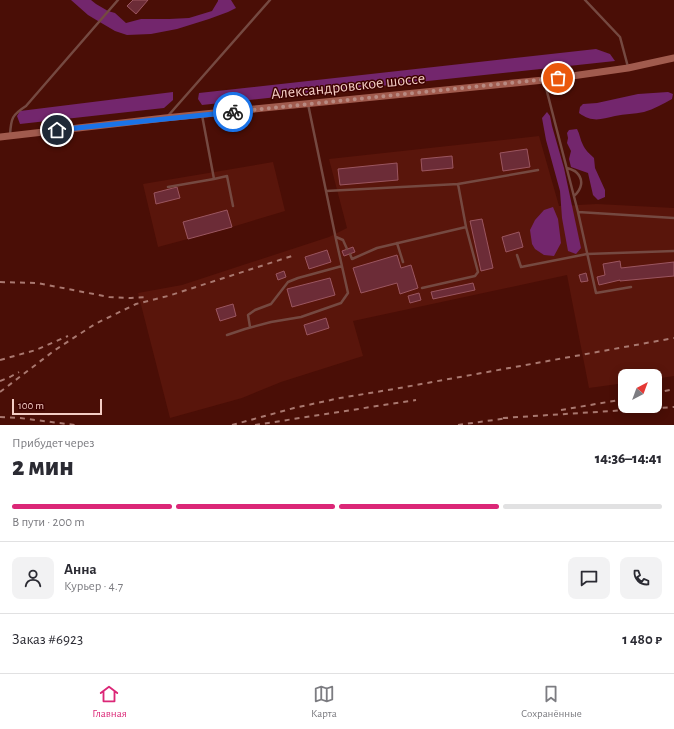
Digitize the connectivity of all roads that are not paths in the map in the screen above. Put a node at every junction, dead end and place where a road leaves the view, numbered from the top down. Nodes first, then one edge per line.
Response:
1 (118, 0) edge
2 (269, 0) edge
3 (585, 0) edge
4 (674, 58) edge
5 (628, 68) junction
6 (544, 80) junction
7 (308, 104) junction
8 (202, 115) junction
9 (165, 118) junction
10 (10, 136) junction
11 (0, 137) edge
12 (567, 168) junction
13 (538, 170) dead end
14 (214, 179) junction
15 (458, 184) junction
16 (168, 187) dead end
17 (326, 191) junction
18 (574, 196) junction
19 (232, 206) dead end
20 (578, 212) junction
21 (674, 218) edge
22 (466, 227) junction
23 (336, 236) junction
24 (397, 243) junction
25 (347, 249) dead end
26 (674, 251) edge
27 (350, 254) dead end
28 (587, 254) junction
29 (517, 255) dead end
30 (403, 262) dead end
31 (342, 266) junction
32 (631, 287) dead end
33 (422, 288) dead end
34 (250, 327) junction
35 (227, 335) dead end

1 - 10 lane
2 - 9 lane
3 - 5 lane
4 - 5 main road, Александровское шоссе
5 - 6 main road, Александровское шоссе
6 - 7 main road, Александровское шоссе
6 - 12 lane
7 - 8 main road, Александровское шоссе
7 - 17 lane
8 - 9 main road, Александровское шоссе
8 - 14 lane
9 - 10 main road, Александровское шоссе
10 - 11 main road, Александровское шоссе
12 - 18 lane
12 - 18 lane
13 - 15 lane
14 - 16 lane
14 - 19 lane
15 - 17 lane
15 - 22 lane
17 - 23 lane
18 - 20 lane
20 - 21 lane
20 - 28 lane
22 - 24 lane
22 - 33 lane
23 - 25 lane
23 - 31 lane
24 - 27 lane
24 - 30 lane
26 - 28 lane
28 - 29 lane
28 - 32 lane
31 - 34 lane
31 - 34 lane
34 - 35 lane

